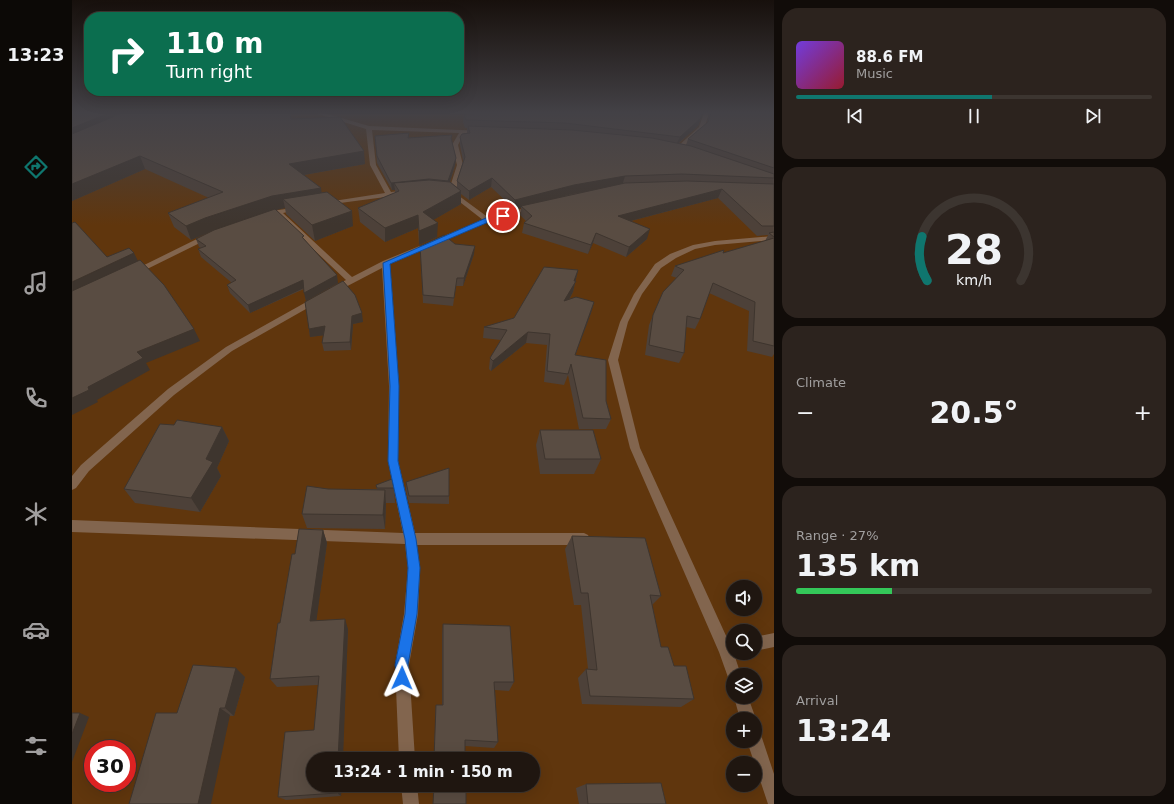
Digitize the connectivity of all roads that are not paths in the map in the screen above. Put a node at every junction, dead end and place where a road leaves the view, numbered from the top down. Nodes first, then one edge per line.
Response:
1 (371, 151) edge
2 (456, 151) edge
3 (416, 191) edge
4 (389, 194) junction
5 (322, 204) edge
6 (307, 207) edge
7 (538, 207) edge
8 (278, 212) junction
9 (256, 219) edge
10 (488, 220) junction
11 (220, 233) edge
12 (774, 238) edge
13 (386, 263) junction
14 (126, 276) edge
15 (351, 280) junction
16 (72, 485) edge
17 (72, 526) edge
18 (410, 539) junction
19 (585, 539) edge
20 (774, 640) edge
21 (726, 641) edge
22 (762, 643) edge
23 (757, 748) edge
24 (407, 752) edge
25 (410, 792) edge
26 (774, 799) edge
27 (411, 804) edge

1 - 4 street
2 - 10 street
3 - 4 street
4 - 5 street
6 - 8 street
7 - 10 street
8 - 9 street
8 - 15 street
10 - 13 street
11 - 14 street
12 - 21 street
13 - 15 street
13 - 18 street
15 - 16 street
17 - 18 street
18 - 19 street
18 - 24 street
20 - 22 street
23 - 26 street
25 - 27 street

